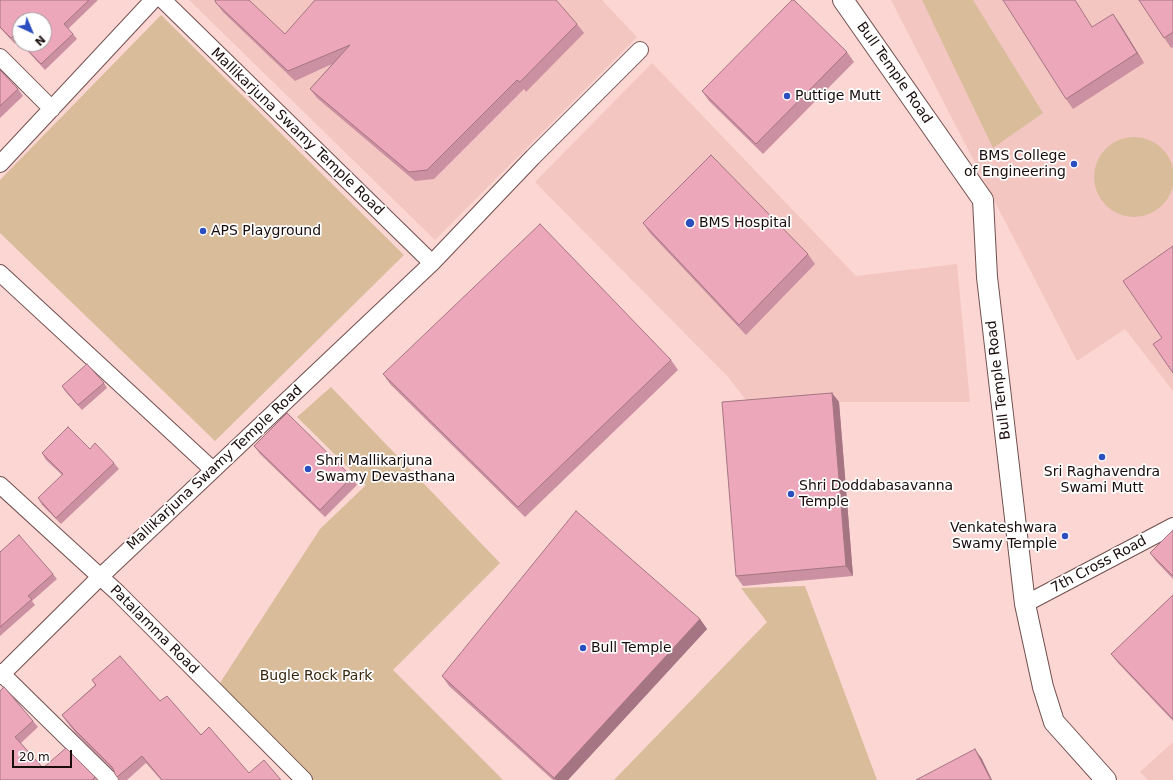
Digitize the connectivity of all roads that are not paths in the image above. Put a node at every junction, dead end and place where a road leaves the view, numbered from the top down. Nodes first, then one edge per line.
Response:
1 (153, 0) edge
2 (163, 0) edge
3 (842, 0) edge
4 (640, 50) dead end
5 (0, 57) edge
6 (52, 109) junction
7 (0, 164) edge
8 (432, 263) junction
9 (0, 273) edge
10 (213, 470) junction
11 (0, 485) edge
12 (1173, 526) edge
13 (100, 577) junction
14 (1025, 604) junction
15 (1, 674) edge
16 (110, 780) edge
17 (304, 780) edge
18 (1106, 780) edge

1 - 6 street
2 - 8 street, Mallikarjuna Swamy Temple Road
3 - 14 street, Bull Temple Road
4 - 8 street, Mallikarjuna Swamy Temple Road
5 - 6 street
6 - 7 street
8 - 10 street, Mallikarjuna Swamy Temple Road
9 - 10 street
10 - 13 street, Mallikarjuna Swamy Temple Road
11 - 13 street, Patalamma Road
12 - 14 street, 7th Cross Road
13 - 15 street, Mallikarjuna Swamy Temple Road
13 - 17 street, Patalamma Road
14 - 18 street, Bull Temple Road
15 - 16 street

